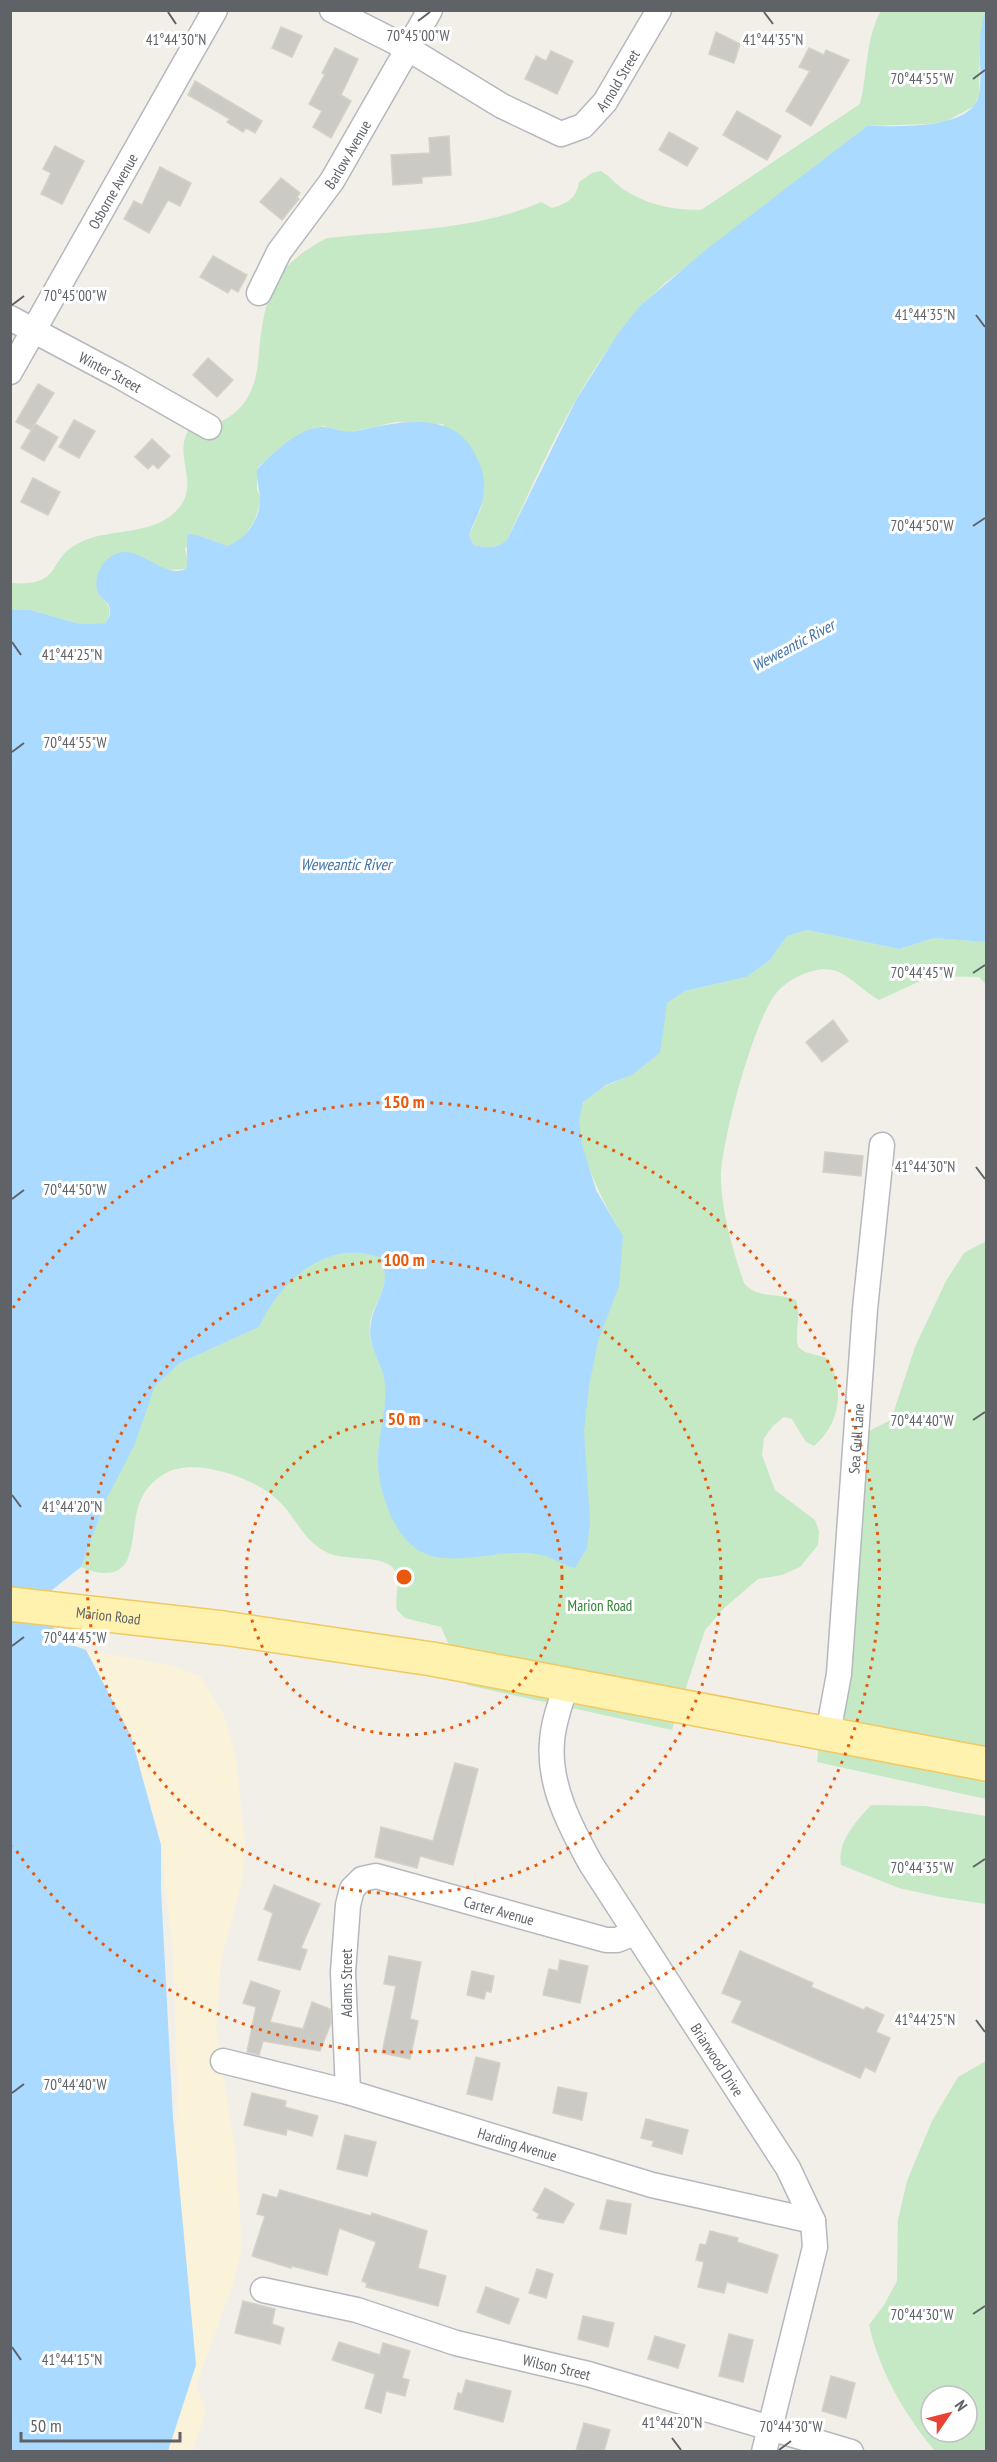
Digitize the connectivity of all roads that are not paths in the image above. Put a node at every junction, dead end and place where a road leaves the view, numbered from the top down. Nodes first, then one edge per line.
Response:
1 (215, 10) edge
2 (332, 10) edge
3 (430, 10) edge
4 (659, 10) edge
5 (406, 48) junction
6 (259, 293) dead end
7 (10, 318) edge
8 (34, 331) junction
9 (10, 372) edge
10 (209, 427) dead end
11 (882, 1145) dead end
12 (10, 1604) edge
13 (567, 1683) junction
14 (828, 1733) junction
15 (987, 1764) edge
16 (363, 1879) joint
17 (635, 1933) junction
18 (223, 2061) dead end
19 (348, 2092) junction
20 (813, 2221) junction
21 (263, 2290) dead end
22 (770, 2427) junction
23 (764, 2451) edge
24 (851, 2451) edge

1 - 8 street, Osborne Avenue
2 - 5 street
3 - 5 street, Barlow Avenue
4 - 5 street, Arnold Street
5 - 6 street, Barlow Avenue
7 - 8 street, Winter Street
8 - 9 street, Osborne Avenue
8 - 10 street, Winter Street
11 - 14 street, Sea Gull Lane
12 - 13 main road, Marion Road
13 - 14 main road, Marion Road
13 - 17 street, Briarwood Drive
14 - 15 main road, Marion Road
16 - 17 street, Carter Avenue
16 - 19 street, Adams Street
17 - 20 street, Briarwood Drive
18 - 19 street, Harding Avenue
19 - 20 street, Harding Avenue
20 - 22 street, Briarwood Drive
21 - 22 street, Wilson Street
22 - 23 street, Briarwood Drive
22 - 24 street, Wilson Street

